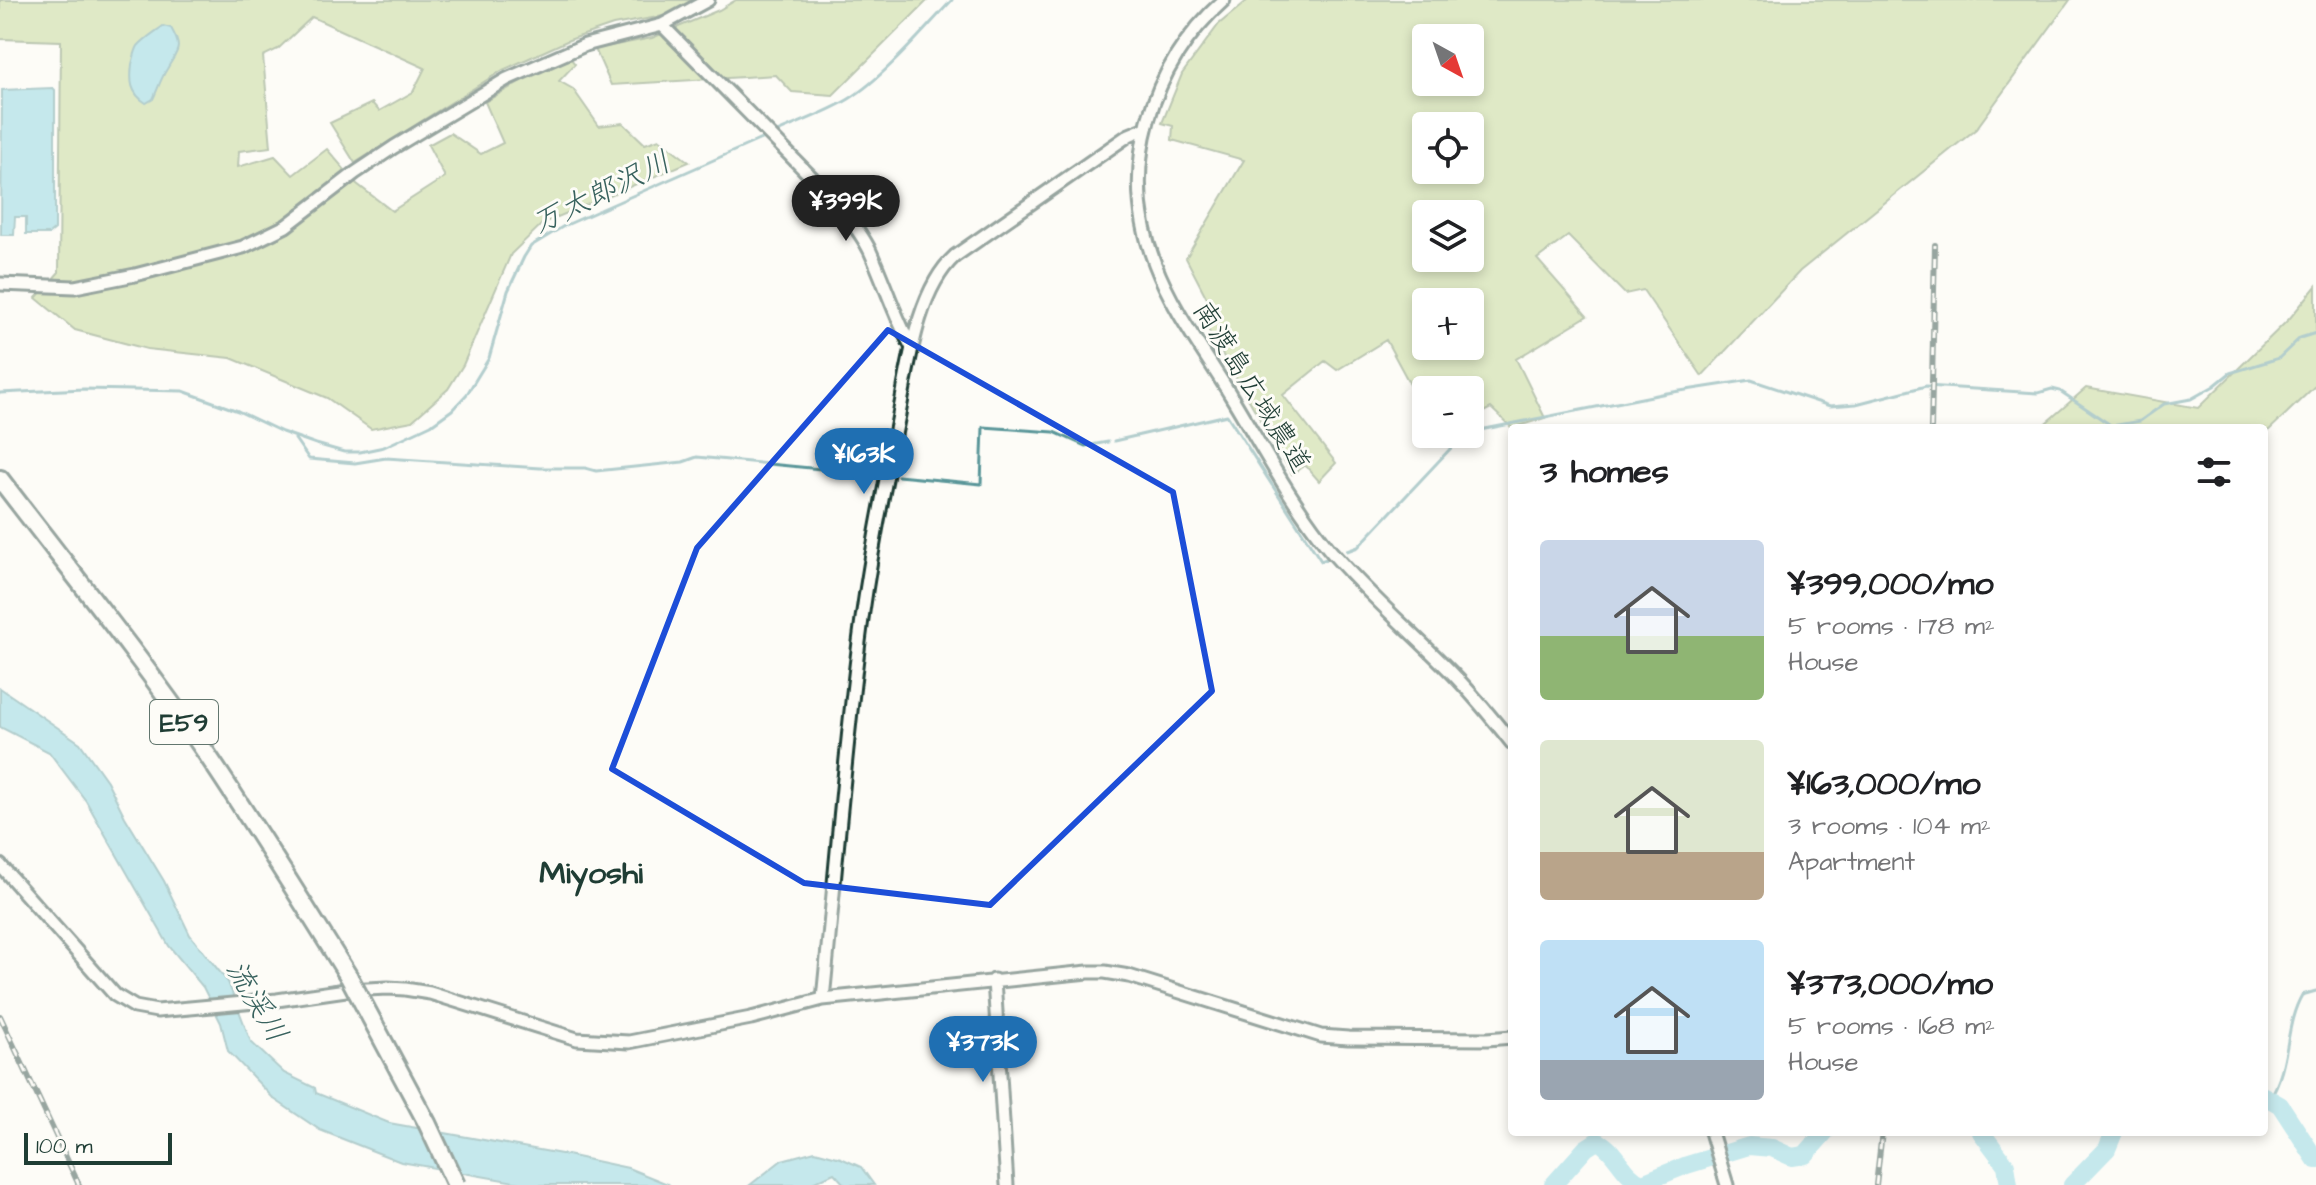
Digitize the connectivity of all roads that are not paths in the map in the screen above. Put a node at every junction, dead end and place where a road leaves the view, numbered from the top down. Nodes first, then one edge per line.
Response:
1 (708, 0) edge
2 (1224, 0) edge
3 (662, 25) junction
4 (1146, 128) junction
5 (0, 284) edge
6 (912, 348) junction
7 (0, 479) edge
8 (1508, 738) edge
9 (0, 865) edge
10 (994, 980) junction
11 (823, 999) junction
12 (1508, 1037) edge
13 (1712, 1136) edge
14 (1725, 1180) edge
15 (456, 1185) edge
16 (1007, 1185) edge

1 - 3 street
2 - 4 street, 南渡島広域農道
3 - 5 street
3 - 6 street
4 - 6 street
4 - 8 street, 南渡島広域農道
6 - 11 street
7 - 15 highway, E59, bridge
9 - 11 street
10 - 11 street
10 - 12 street
10 - 16 street
13 - 14 street

